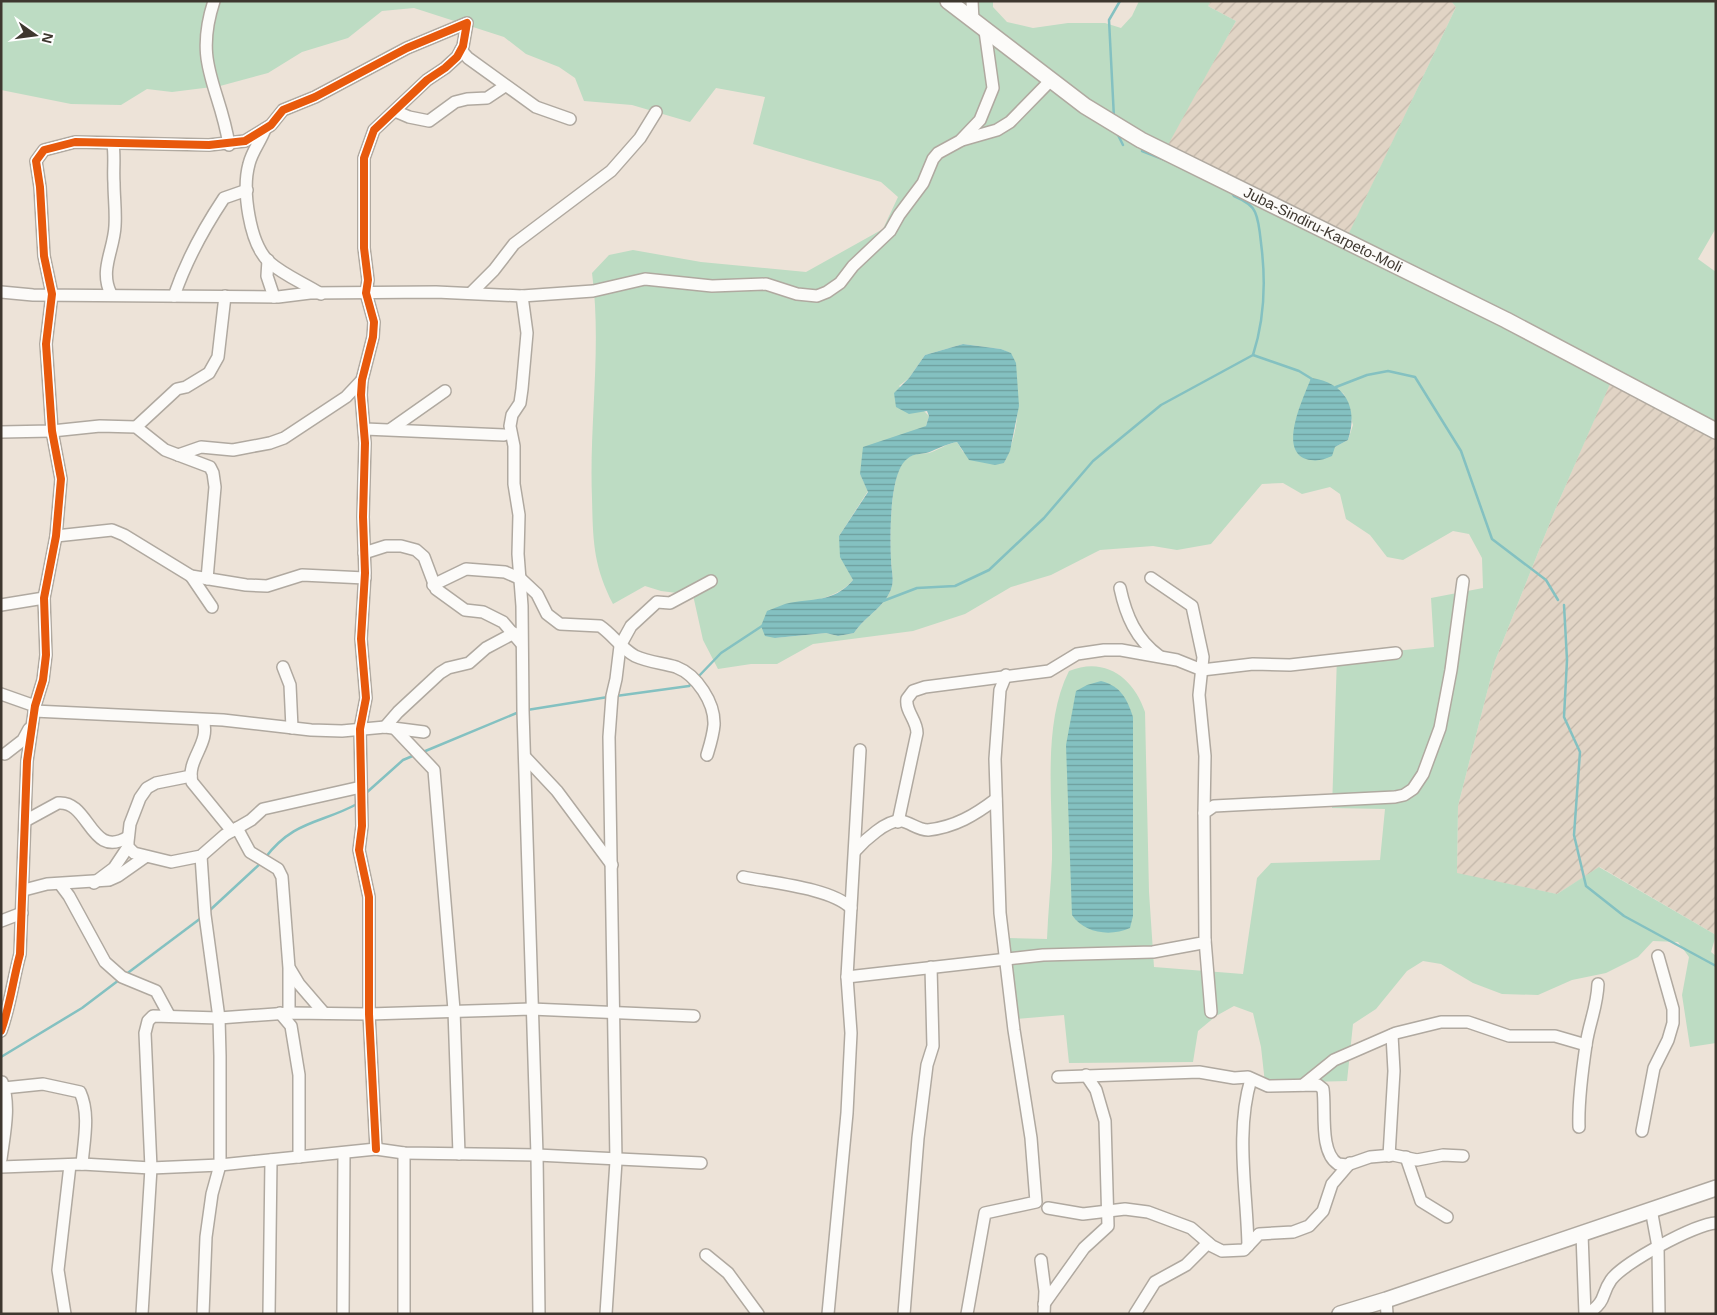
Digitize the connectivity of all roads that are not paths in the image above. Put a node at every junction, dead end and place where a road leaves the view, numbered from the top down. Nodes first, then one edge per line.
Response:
1 (214, 1) edge
2 (948, 1) edge
3 (972, 1) edge
4 (973, 21) junction
5 (985, 31) junction
6 (461, 50) junction
7 (1051, 80) junction
8 (504, 86) junction
9 (395, 111) junction
10 (656, 112) dead end
11 (570, 119) dead end
12 (264, 129) junction
13 (960, 141) junction
14 (113, 144) junction
15 (229, 145) junction
16 (247, 190) junction
17 (268, 260) junction
18 (1, 292) edge
19 (366, 293) junction
20 (471, 293) junction
21 (52, 294) junction
22 (111, 294) junction
23 (322, 294) junction
24 (174, 296) junction
25 (225, 296) junction
26 (522, 296) junction
27 (274, 297) junction
28 (362, 380) junction
29 (445, 391) dead end
30 (136, 427) junction
31 (365, 429) junction
32 (391, 429) junction
33 (52, 431) junction
34 (1716, 431) edge
35 (1, 432) edge
36 (504, 435) dead end
37 (178, 455) junction
38 (56, 536) junction
39 (364, 553) junction
40 (191, 576) junction
41 (207, 578) junction
42 (365, 578) junction
43 (1151, 578) dead end
44 (521, 579) junction
45 (1463, 581) dead end
46 (711, 582) dead end
47 (433, 585) junction
48 (1120, 588) dead end
49 (44, 598) junction
50 (1, 605) edge
51 (212, 607) dead end
52 (514, 633) junction
53 (521, 643) junction
54 (620, 646) junction
55 (1396, 653) dead end
56 (1160, 658) junction
57 (283, 667) dead end
58 (1202, 670) junction
59 (1006, 675) junction
60 (1, 694) edge
61 (35, 708) junction
62 (203, 720) junction
63 (32, 723) junction
64 (292, 728) junction
65 (360, 729) junction
66 (391, 729) junction
67 (424, 732) dead end
68 (860, 750) dead end
69 (3, 754) edge
70 (707, 755) dead end
71 (526, 758) junction
72 (27, 761) junction
73 (191, 776) junction
74 (361, 787) junction
75 (996, 799) junction
76 (1204, 813) junction
77 (25, 821) junction
78 (898, 822) junction
79 (235, 829) junction
80 (128, 842) junction
81 (855, 851) junction
82 (202, 856) junction
83 (145, 857) junction
84 (612, 865) junction
85 (743, 877) dead end
86 (93, 883) junction
87 (60, 884) junction
88 (24, 890) junction
89 (851, 908) junction
90 (22, 913) junction
91 (1, 921) edge
92 (1204, 940) junction
93 (1658, 956) dead end
94 (1006, 961) junction
95 (931, 967) junction
96 (289, 968) junction
97 (846, 977) junction
98 (1598, 984) dead end
99 (531, 1009) junction
100 (454, 1010) junction
101 (1211, 1012) dead end
102 (284, 1013) junction
103 (324, 1013) junction
104 (614, 1013) junction
105 (369, 1014) junction
106 (169, 1015) junction
107 (694, 1016) dead end
108 (219, 1018) junction
109 (1, 1030) edge
110 (1392, 1035) junction
111 (1586, 1045) junction
112 (1086, 1075) junction
113 (1058, 1076) dead end
114 (1251, 1079) junction
115 (3, 1085) edge
116 (1303, 1085) junction
117 (1579, 1127) dead end
118 (1642, 1131) dead end
119 (376, 1150) junction
120 (344, 1153) junction
121 (404, 1153) junction
122 (459, 1154) junction
123 (538, 1155) junction
124 (1389, 1156) junction
125 (1463, 1156) dead end
126 (299, 1157) junction
127 (1406, 1157) junction
128 (1, 1159) edge
129 (1332, 1159) junction
130 (271, 1160) junction
131 (616, 1161) junction
132 (1350, 1163) junction
133 (76, 1164) junction
134 (701, 1164) dead end
135 (220, 1165) junction
136 (1, 1167) edge
137 (151, 1168) junction
138 (1332, 1184) junction
139 (1716, 1188) edge
140 (1048, 1208) dead end
141 (1651, 1209) junction
142 (1108, 1211) junction
143 (1447, 1217) dead end
144 (1716, 1223) edge
145 (1582, 1234) junction
146 (1208, 1242) junction
147 (1248, 1246) junction
148 (1658, 1247) junction
149 (706, 1254) dead end
150 (1041, 1260) dead end
151 (1387, 1307) edge
152 (1044, 1309) edge
153 (64, 1314) edge
154 (142, 1314) edge
155 (204, 1314) edge
156 (269, 1314) edge
157 (343, 1314) edge
158 (404, 1314) edge
159 (539, 1314) edge
160 (606, 1314) edge
161 (758, 1314) edge
162 (828, 1314) edge
163 (904, 1314) edge
164 (967, 1314) edge
165 (1135, 1314) edge
166 (1340, 1314) edge
167 (1586, 1314) edge
168 (1659, 1314) edge

1 - 15 street
2 - 4 main road, Juba-Sindiru-Karpeto-Moli
3 - 4 street
4 - 5 main road, Juba-Sindiru-Karpeto-Moli
5 - 7 main road, Juba-Sindiru-Karpeto-Moli
5 - 13 street
6 - 8 street
6 - 9 street
6 - 12 street
7 - 13 street
7 - 34 main road, Juba-Sindiru-Karpeto-Moli
8 - 9 street
8 - 11 street
9 - 19 street
10 - 20 street
12 - 15 street
12 - 16 street
13 - 26 street
14 - 15 street
14 - 21 street
14 - 22 street
16 - 17 street
16 - 24 street
17 - 23 street
17 - 27 street
18 - 21 street
19 - 20 street
19 - 23 street
19 - 28 street
20 - 26 street
21 - 22 street
21 - 33 street
22 - 24 street
23 - 27 street
24 - 25 street
25 - 27 street
25 - 30 street
26 - 44 street
28 - 31 street
28 - 37 street
29 - 32 street
30 - 33 street
30 - 37 street
31 - 32 street
31 - 39 street
32 - 36 street
33 - 35 street
33 - 38 street
37 - 41 street
38 - 40 street
38 - 49 street
39 - 42 street
39 - 47 street
40 - 41 street
40 - 51 street
41 - 42 street
42 - 65 street
43 - 58 street
44 - 47 street
44 - 53 street
44 - 54 street
45 - 76 street
46 - 54 street
47 - 52 street
48 - 56 street
49 - 50 street
49 - 61 street
52 - 53 street
52 - 66 street
53 - 71 street
54 - 70 street
54 - 84 street
55 - 58 street
56 - 58 street
56 - 59 street
57 - 64 street
58 - 76 street
59 - 75 street
59 - 78 street
60 - 61 street
61 - 62 street
61 - 63 street
62 - 64 street
62 - 73 street
63 - 69 street
63 - 72 street
64 - 65 street
65 - 66 street
65 - 74 street
66 - 67 street
66 - 100 street
68 - 81 street
69 - 72 street
71 - 84 street
71 - 99 street
72 - 77 street
73 - 79 street
73 - 80 street
74 - 79 street
74 - 105 street
75 - 78 street
75 - 94 street
76 - 92 street
77 - 80 street
77 - 88 street
78 - 81 street
79 - 82 street
79 - 96 street
80 - 83 street
80 - 86 street
81 - 89 street
82 - 83 street
82 - 108 street
83 - 86 street
84 - 104 street
85 - 89 street
86 - 87 street
87 - 88 street
87 - 106 street
88 - 90 street
89 - 97 street
90 - 91 street
90 - 109 street
92 - 94 street
92 - 101 street
93 - 118 street
94 - 95 street
94 - 164 street
95 - 97 street
95 - 163 street
96 - 102 street
96 - 103 street
97 - 162 street
98 - 111 street
99 - 100 street
99 - 104 street
99 - 123 street
100 - 105 street
100 - 122 street
102 - 103 street
102 - 108 street
102 - 126 street
103 - 105 street
104 - 107 street
104 - 131 street
105 - 119 street
106 - 108 street
106 - 137 street
108 - 135 street
110 - 111 street
110 - 116 street
110 - 124 street
111 - 117 street
112 - 113 street
112 - 114 street
112 - 142 street
114 - 116 street
114 - 147 street
115 - 128 street
115 - 133 street
116 - 129 street
119 - 120 street
119 - 121 street
120 - 126 street
120 - 157 street
121 - 122 street
121 - 158 street
122 - 123 street
123 - 131 street
123 - 159 street
124 - 127 street
124 - 132 street
125 - 127 street
126 - 130 street
127 - 143 street
129 - 132 street
129 - 138 street
130 - 135 street
130 - 156 street
131 - 134 street
131 - 160 street
132 - 138 street
133 - 136 street
133 - 137 street
133 - 153 street
135 - 137 street
135 - 155 street
137 - 154 street
138 - 147 street
139 - 141 main road
140 - 142 street
141 - 145 main road
141 - 148 street
142 - 146 street
142 - 152 street
144 - 148 street
145 - 151 main road
145 - 167 street
146 - 147 street
146 - 165 street
148 - 167 street
148 - 168 street
149 - 161 street
150 - 152 street
151 - 166 main road

